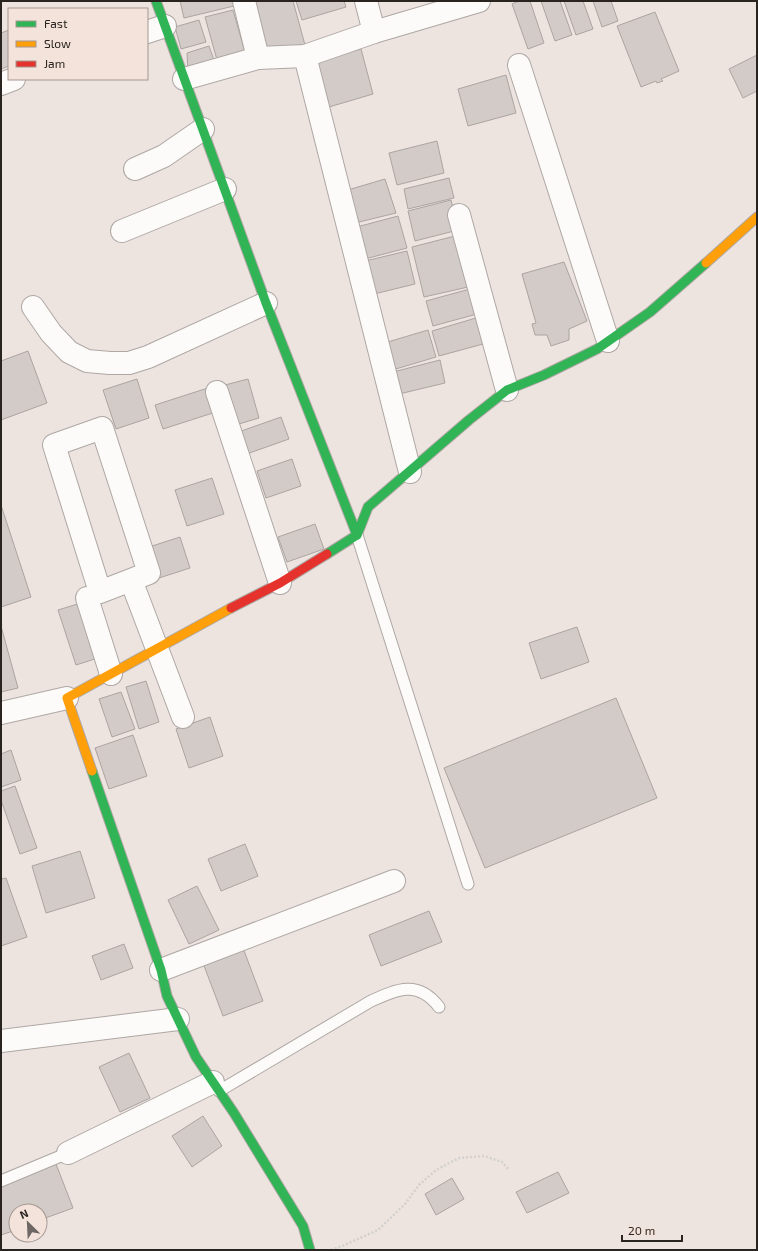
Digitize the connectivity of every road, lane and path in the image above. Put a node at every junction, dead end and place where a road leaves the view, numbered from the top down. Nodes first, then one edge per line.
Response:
1 (156, 1) edge
2 (244, 1) edge
3 (366, 1) edge
4 (479, 1) edge
5 (156, 29) edge
6 (374, 32) junction
7 (305, 56) junction
8 (258, 58) junction
9 (519, 65) dead end
10 (184, 79) junction
11 (11, 80) edge
12 (1, 84) edge
13 (203, 129) junction
14 (135, 169) dead end
15 (225, 189) junction
16 (459, 215) dead end
17 (757, 217) edge
18 (122, 231) dead end
19 (266, 303) junction
20 (33, 307) dead end
21 (608, 341) junction
22 (508, 390) junction
23 (217, 392) dead end
24 (410, 472) junction
25 (357, 535) junction
26 (131, 580) junction
27 (280, 583) junction
28 (87, 598) dead end
29 (157, 649) junction
30 (111, 674) junction
31 (67, 698) junction
32 (1, 713) edge
33 (182, 717) dead end
34 (394, 881) dead end
35 (468, 884) dead end
36 (161, 970) junction
37 (439, 1007) dead end
38 (178, 1019) junction
39 (1, 1041) edge
40 (216, 1087) junction
41 (68, 1153) joint
42 (509, 1170) dead end
43 (1, 1181) edge
44 (310, 1250) edge
45 (332, 1250) edge

1 - 5 street
2 - 8 street
3 - 6 street
4 - 6 street
5 - 10 street
6 - 7 street
7 - 8 street
7 - 24 street
8 - 10 street
9 - 21 street
10 - 13 street
11 - 12 street
13 - 14 street
13 - 15 street
15 - 18 street
15 - 19 street
16 - 22 street
17 - 21 street
19 - 20 street
19 - 25 street
21 - 22 street
22 - 24 street
23 - 27 street
24 - 25 street
25 - 27 street
25 - 35 lane
26 - 26 street
26 - 29 street
27 - 29 street
28 - 30 street
29 - 30 street
29 - 33 street
30 - 31 street
31 - 32 street
31 - 36 street
34 - 36 street
36 - 38 street
37 - 40 lane
38 - 39 street
38 - 40 street
40 - 41 street
40 - 44 street
41 - 43 lane
42 - 45 path

